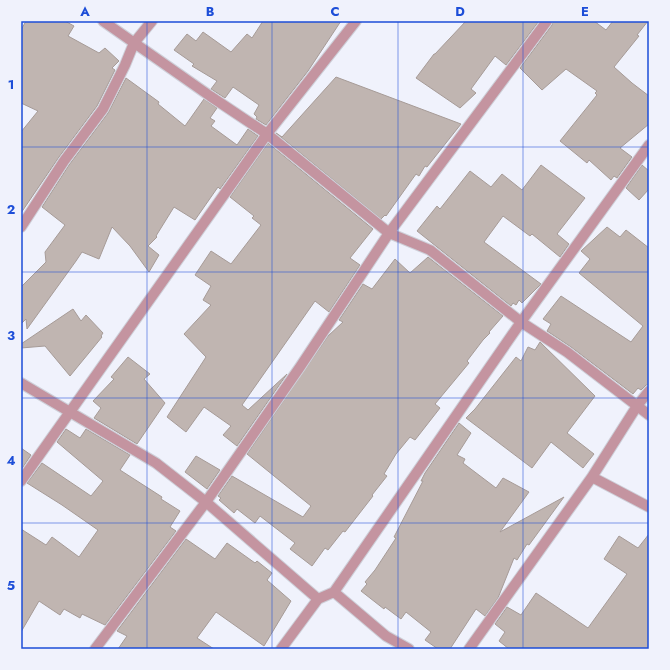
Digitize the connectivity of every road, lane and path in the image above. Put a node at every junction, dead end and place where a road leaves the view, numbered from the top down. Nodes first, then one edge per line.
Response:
1 (103, 21) edge
2 (152, 21) edge
3 (356, 21) edge
4 (547, 21) edge
5 (134, 43) junction
6 (267, 134) junction
7 (649, 145) edge
8 (21, 227) edge
9 (389, 233) junction
10 (521, 322) junction
11 (21, 383) edge
12 (649, 391) edge
13 (637, 406) junction
14 (70, 411) junction
15 (649, 415) edge
16 (592, 477) junction
17 (21, 481) edge
18 (206, 502) junction
19 (649, 507) edge
20 (334, 592) junction
21 (318, 599) junction
22 (94, 649) edge
23 (281, 649) edge
24 (409, 649) edge
25 (470, 649) edge

1 - 5 street
2 - 5 street
3 - 6 street
4 - 9 street
5 - 6 street
5 - 8 street
6 - 9 street
6 - 14 street
7 - 10 street
9 - 10 street
9 - 18 street
10 - 13 street
10 - 20 street
11 - 14 street
12 - 13 street
13 - 15 street
13 - 16 street
14 - 17 street
14 - 18 street
16 - 19 street
16 - 25 street
18 - 21 street
18 - 22 street
20 - 21 street
20 - 24 street
21 - 23 street

